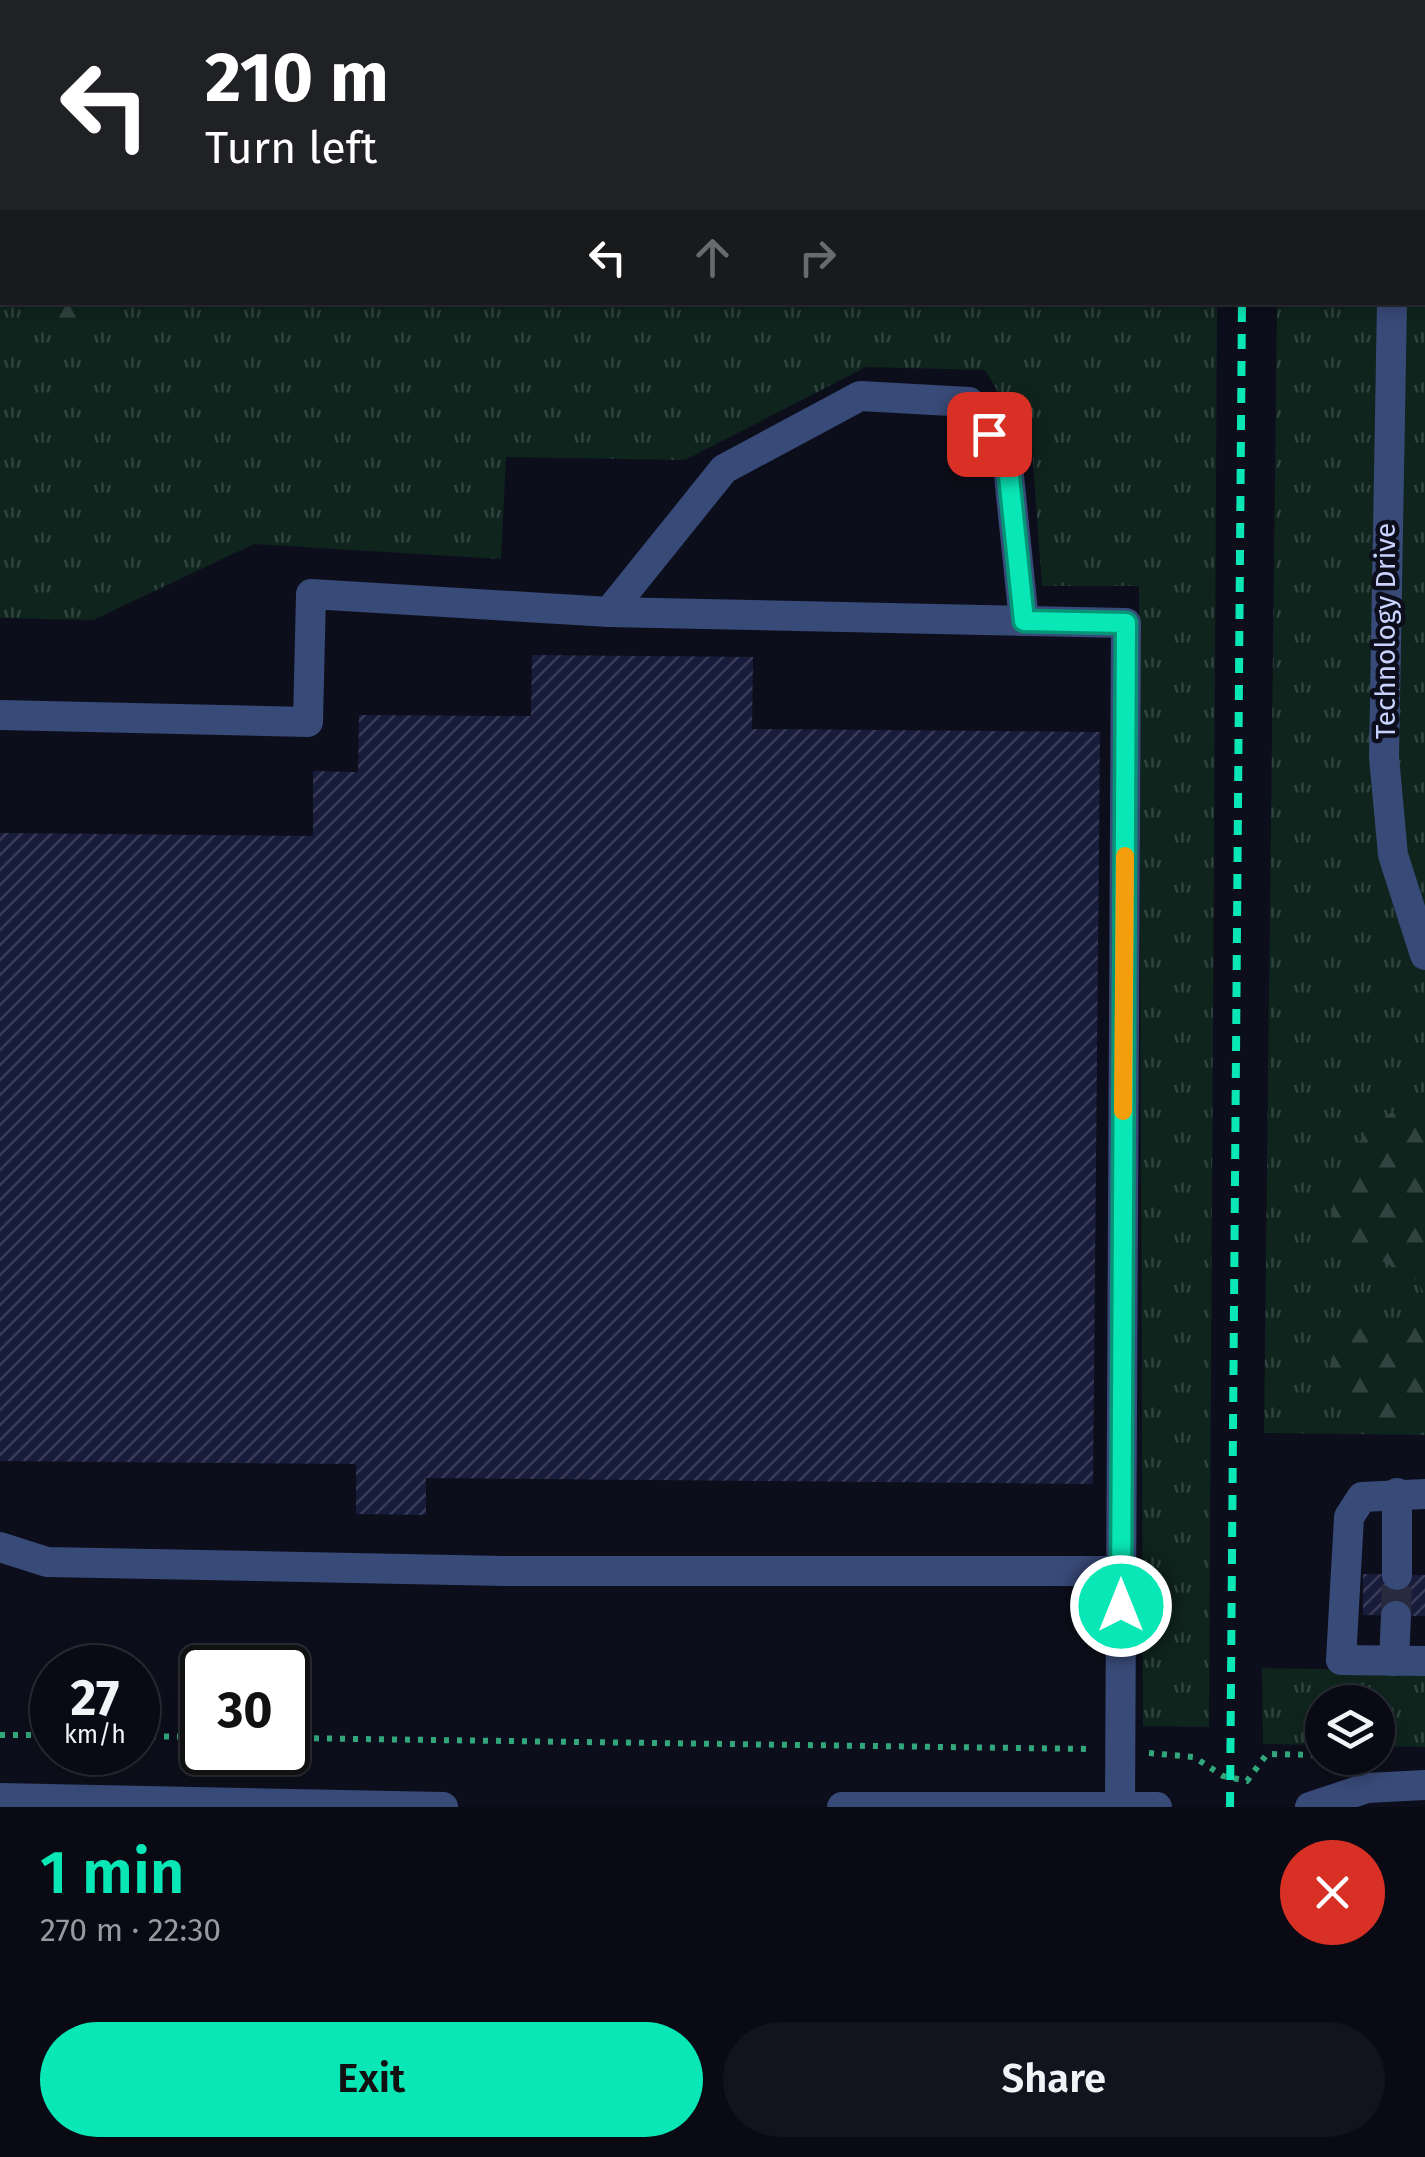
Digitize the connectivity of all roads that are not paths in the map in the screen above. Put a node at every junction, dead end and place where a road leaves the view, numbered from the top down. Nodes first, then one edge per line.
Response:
1 (1392, 305) edge
2 (609, 612) junction
3 (1024, 621) junction
4 (0, 715) edge
5 (1425, 954) edge
6 (1395, 1494) edge
7 (0, 1547) edge
8 (1122, 1571) junction
9 (1396, 1575) tunnel mouth
10 (1395, 1616) tunnel mouth
11 (1402, 1661) edge
12 (1425, 1785) edge
13 (0, 1798) edge
14 (106, 1803) edge
15 (1120, 1806) edge
16 (443, 1807) edge
17 (842, 1807) edge
18 (1157, 1807) edge
19 (1310, 1807) edge

1 - 5 street, Technology Drive
2 - 3 street
2 - 3 street
2 - 4 street
3 - 8 street
6 - 9 street
6 - 11 street
7 - 8 street
8 - 15 street
10 - 11 street
12 - 19 street
13 - 14 street
14 - 16 street
15 - 17 street
15 - 18 street

